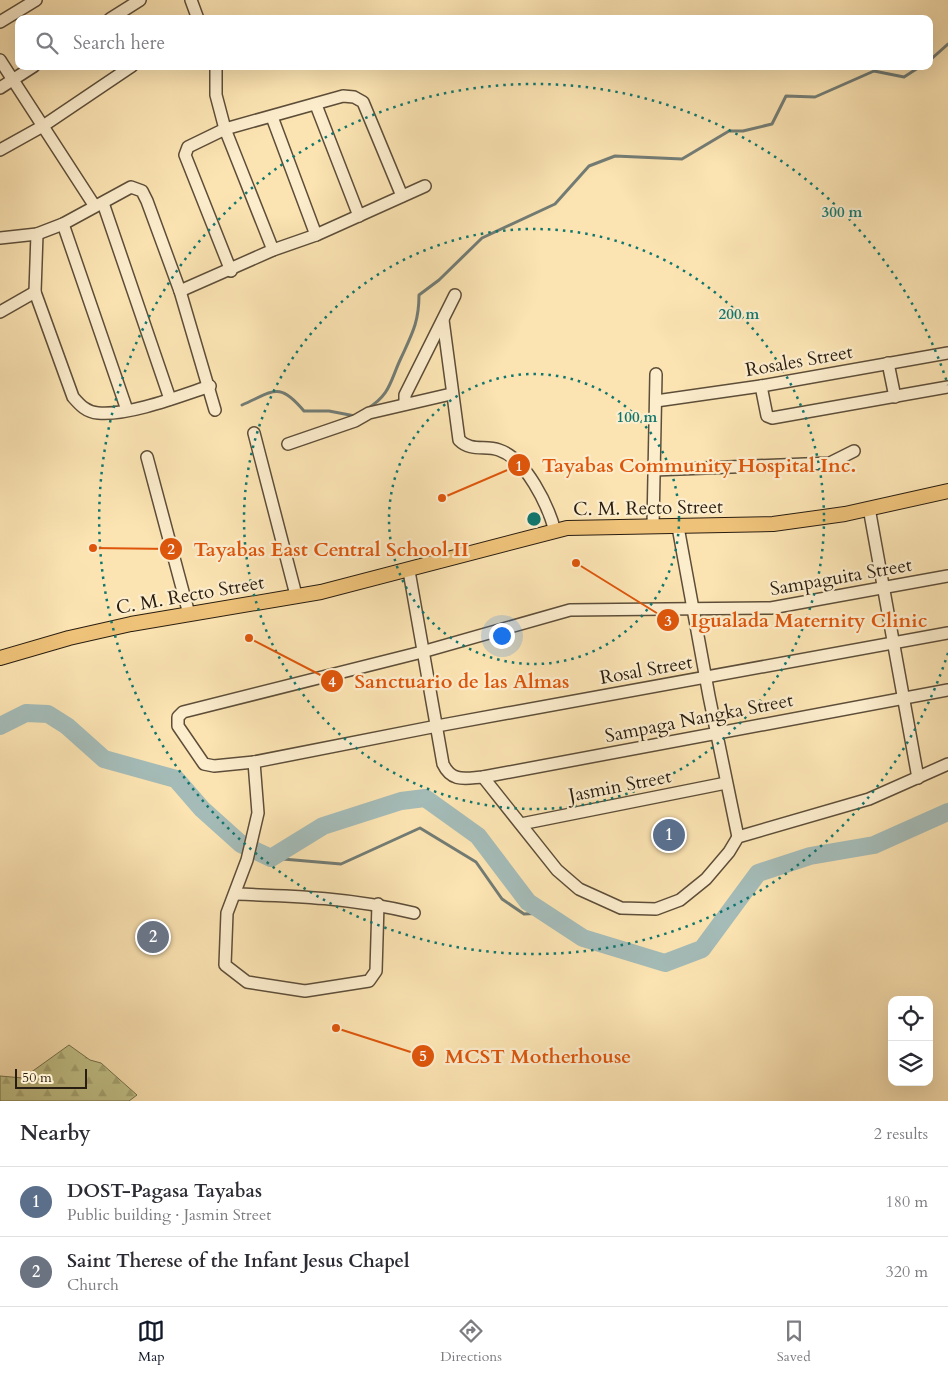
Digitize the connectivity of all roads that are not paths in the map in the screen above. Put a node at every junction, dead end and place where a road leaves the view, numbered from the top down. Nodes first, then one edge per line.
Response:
1 (36, 0) edge
2 (140, 0) edge
3 (191, 0) edge
4 (116, 15) edge
5 (197, 15) edge
6 (0, 22) edge
7 (0, 60) edge
8 (28, 70) edge
9 (126, 70) edge
10 (216, 70) edge
11 (13, 80) junction
12 (0, 88) edge
13 (316, 104) junction
14 (272, 117) junction
15 (43, 126) junction
16 (225, 129) junction
17 (0, 150) edge
18 (425, 186) dead end
19 (402, 196) junction
20 (99, 204) junction
21 (359, 216) junction
22 (63, 224) junction
23 (37, 234) junction
24 (316, 235) junction
25 (0, 238) edge
26 (273, 250) junction
27 (231, 271) junction
28 (180, 291) junction
29 (35, 292) junction
30 (455, 295) dead end
31 (0, 312) edge
32 (442, 320) junction
33 (948, 353) edge
34 (888, 364) junction
35 (656, 374) dead end
36 (210, 386) junction
37 (760, 386) junction
38 (948, 387) edge
39 (451, 394) junction
40 (895, 397) junction
41 (170, 399) junction
42 (656, 401) junction
43 (405, 404) junction
44 (127, 410) junction
45 (215, 410) dead end
46 (254, 433) dead end
47 (288, 444) dead end
48 (854, 451) dead end
49 (147, 457) dead end
50 (654, 470) junction
51 (948, 490) edge
52 (869, 508) junction
53 (653, 526) junction
54 (678, 527) junction
55 (555, 531) junction
56 (409, 571) junction
57 (948, 576) edge
58 (882, 588) junction
59 (296, 595) junction
60 (695, 609) junction
61 (189, 614) junction
62 (948, 633) edge
63 (892, 644) junction
64 (422, 652) junction
65 (0, 658) edge
66 (706, 678) junction
67 (948, 690) edge
68 (903, 698) junction
69 (437, 726) junction
70 (717, 733) junction
71 (254, 762) junction
72 (204, 764) joint
73 (948, 764) edge
74 (484, 777) junction
75 (918, 778) junction
76 (726, 783) junction
77 (521, 824) junction
78 (738, 837) junction
79 (235, 894) junction
80 (378, 904) junction
81 (414, 913) dead end

1 - 6 street
2 - 4 street
3 - 5 street
7 - 11 street
8 - 11 street
9 - 15 street
10 - 16 street
11 - 12 street
11 - 15 street
13 - 14 street
13 - 19 street
13 - 21 street
14 - 16 street
14 - 24 street
15 - 17 street
15 - 20 street
16 - 26 street
16 - 27 street
18 - 19 street
19 - 21 street
20 - 22 street
20 - 28 street
20 - 41 street
21 - 24 street
22 - 23 street
22 - 44 street
23 - 25 street
23 - 29 street
24 - 26 street
26 - 27 street
27 - 28 street
28 - 36 street
29 - 31 street
29 - 44 street
30 - 32 street
32 - 39 street
32 - 43 street
33 - 34 street, Rosales Street
34 - 37 street, Rosales Street
34 - 40 street
35 - 42 street
36 - 41 street
36 - 45 street
37 - 40 street
37 - 42 street, Rosales Street
38 - 40 street
39 - 43 street
39 - 55 street
41 - 44 street
42 - 50 street
43 - 47 street
46 - 59 street
48 - 50 street
49 - 61 street
50 - 53 street
51 - 52 main road, C. M. Recto Street
52 - 54 main road, C. M. Recto Street
52 - 58 street
53 - 54 main road, C. M. Recto Street
53 - 55 main road, C. M. Recto Street
54 - 60 street
55 - 56 main road, C. M. Recto Street
56 - 59 main road, C. M. Recto Street
56 - 64 street
57 - 58 street, Sampaguita Street
58 - 60 street, Sampaguita Street
58 - 63 street
59 - 61 main road, C. M. Recto Street
60 - 64 street, Sampaguita Street
60 - 66 street
61 - 65 main road, C. M. Recto Street
62 - 63 street, Rosal Street
63 - 66 street, Rosal Street
63 - 68 street
64 - 69 street
64 - 72 street, Sampaguita Street
66 - 69 street, Rosal Street
66 - 70 street
67 - 68 street, Sampaga Nangka Street
68 - 70 street, Sampaga Nangka Street
68 - 75 street
69 - 71 street, Rosal Street
69 - 74 street, Sampaga Nangka Street
70 - 74 street, Sampaga Nangka Street
70 - 76 street
71 - 72 street, Rosal Street
71 - 79 street
73 - 75 street
74 - 77 street
75 - 78 street
76 - 77 street, Jasmin Street
76 - 78 street
77 - 78 street
79 - 80 street
79 - 80 street
80 - 81 street

